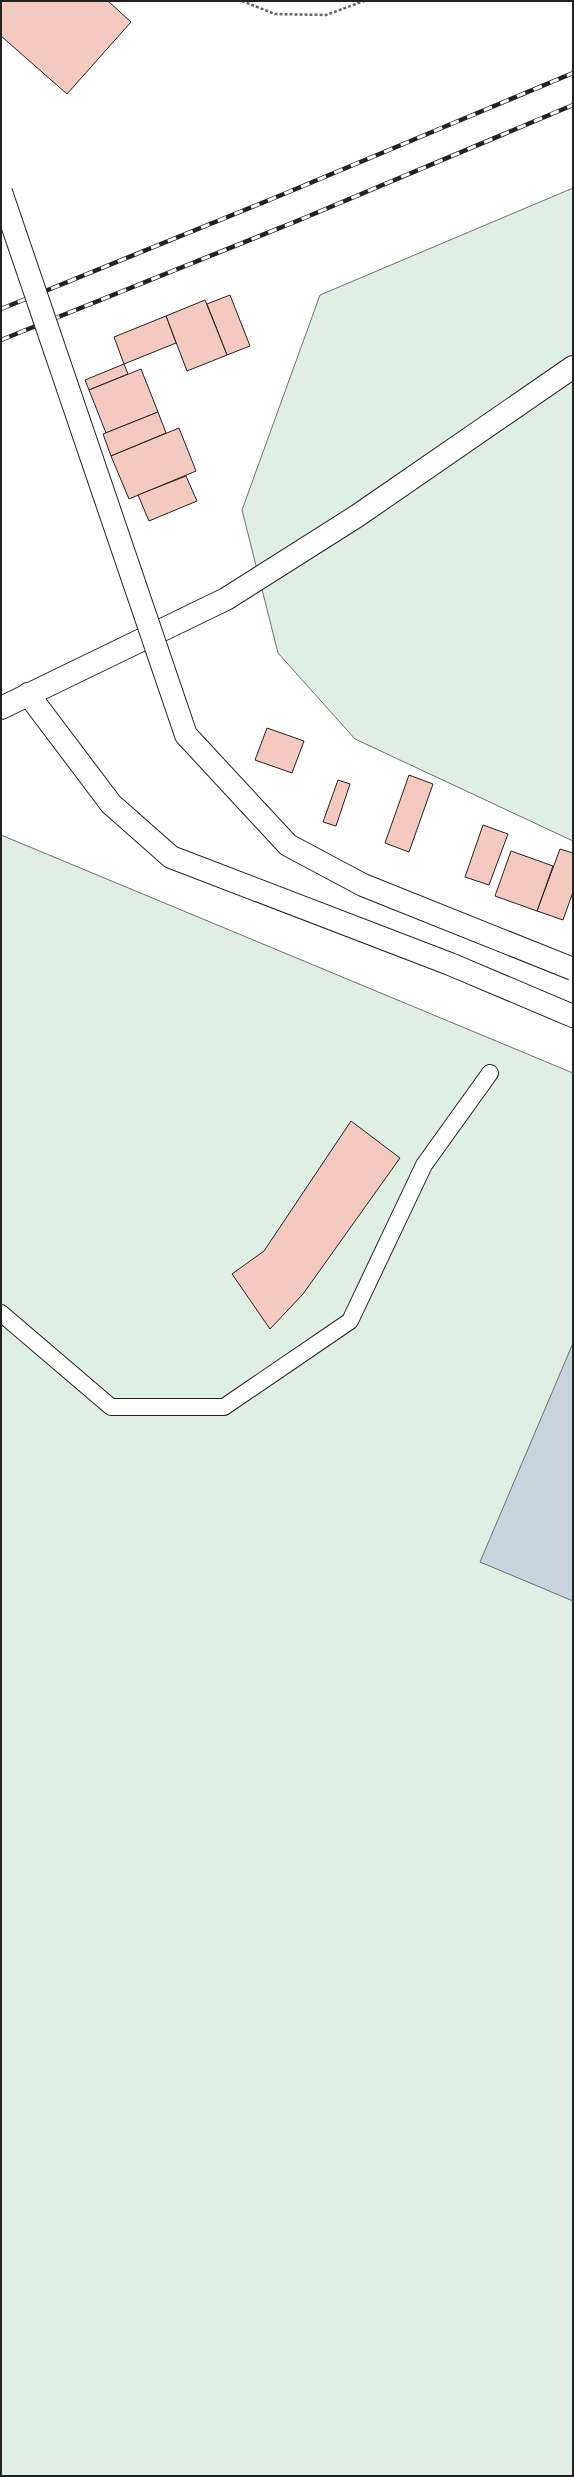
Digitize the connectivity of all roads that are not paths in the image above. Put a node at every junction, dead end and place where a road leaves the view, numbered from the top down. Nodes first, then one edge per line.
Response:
1 (1, 192) edge
2 (573, 367) edge
3 (28, 694) junction
4 (1, 708) edge
5 (573, 969) edge
6 (573, 1016) edge
7 (490, 1073) dead end
8 (1, 1313) edge

1 - 5 street, bridge
2 - 3 street
3 - 4 street
3 - 6 street
7 - 8 lane

